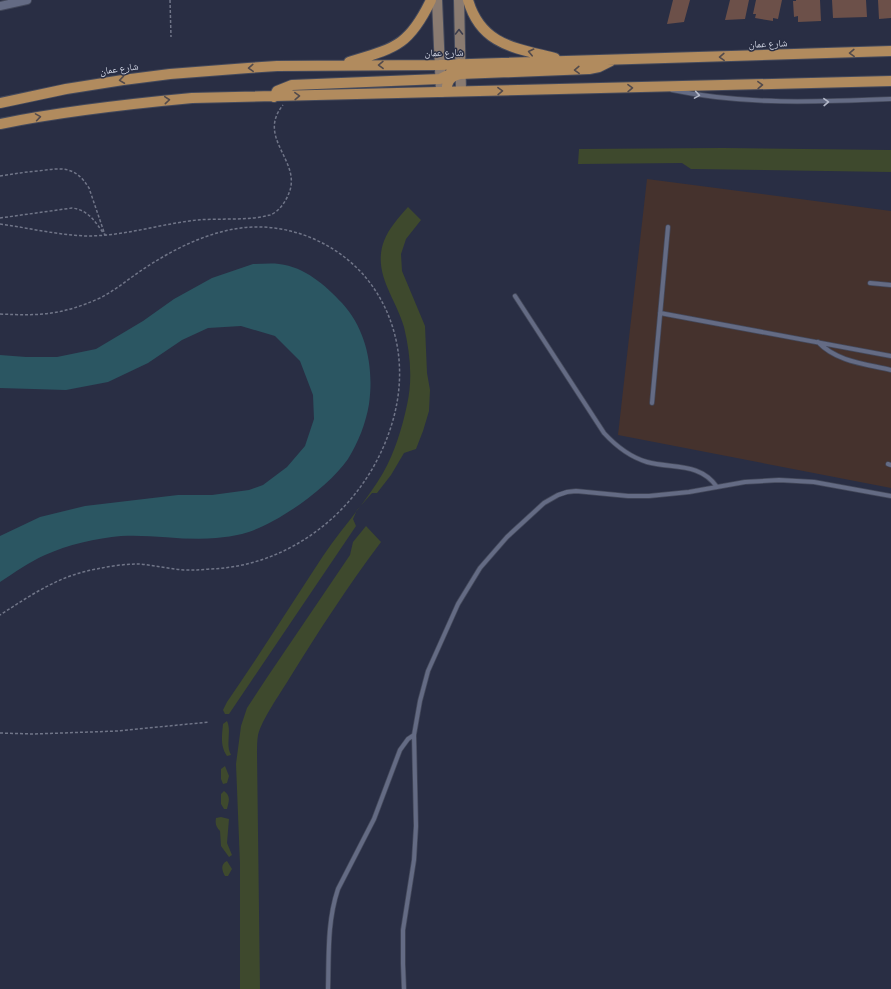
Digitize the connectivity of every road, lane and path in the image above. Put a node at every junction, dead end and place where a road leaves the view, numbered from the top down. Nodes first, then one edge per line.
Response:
1 (28, 0) edge
2 (170, 0) edge
3 (431, 0) edge
4 (437, 0) edge
5 (459, 0) edge
6 (468, 0) edge
7 (0, 6) edge
8 (171, 37) dead end
9 (891, 52) edge
10 (614, 60) junction
11 (569, 61) junction
12 (339, 66) junction
13 (439, 66) junction
14 (460, 69) junction
15 (440, 79) junction
16 (891, 81) edge
17 (658, 88) junction
18 (461, 91) junction
19 (444, 92) junction
20 (296, 95) junction
21 (274, 97) junction
22 (891, 99) edge
23 (0, 103) edge
24 (0, 124) edge
25 (0, 176) edge
26 (0, 218) edge
27 (0, 224) edge
28 (668, 227) dead end
29 (105, 235) junction
30 (870, 283) dead end
31 (891, 285) edge
32 (515, 296) dead end
33 (660, 313) junction
34 (0, 314) edge
35 (818, 342) junction
36 (891, 356) edge
37 (891, 370) edge
38 (652, 403) dead end
39 (717, 487) junction
40 (891, 496) edge
41 (0, 615) edge
42 (209, 722) dead end
43 (0, 733) edge
44 (414, 735) junction
45 (328, 989) edge
46 (404, 989) edge

1 - 7 street
2 - 8 path
3 - 12 main road
4 - 13 main road
14 -> 5 main road
11 -> 6 main road
9 -> 10 main road, شارع عمان
10 - 11 main road, شارع عمان
10 -> 14 main road
11 - 14 main road, شارع عمان
13 -> 12 main road, شارع عمان
12 -> 23 main road, شارع عمان
13 - 14 main road, شارع عمان
13 - 15 main road
14 - 15 main road
14 - 18 main road
14 - 19 main road
15 - 19 main road
15 - 21 main road
17 -> 16 main road
18 -> 17 main road
17 -> 22 lane
18 - 19 main road
20 -> 19 main road
20 - 21 main road
20 - 29 path
24 -> 21 main road
25 - 29 path
26 - 29 path
27 - 29 path
28 - 33 lane
30 - 31 lane
32 - 39 lane
33 - 35 lane
33 - 38 lane
34 - 41 path
35 - 36 lane
35 - 37 lane
39 - 40 lane
39 - 44 lane
42 - 43 path
44 - 45 lane
44 - 46 lane

